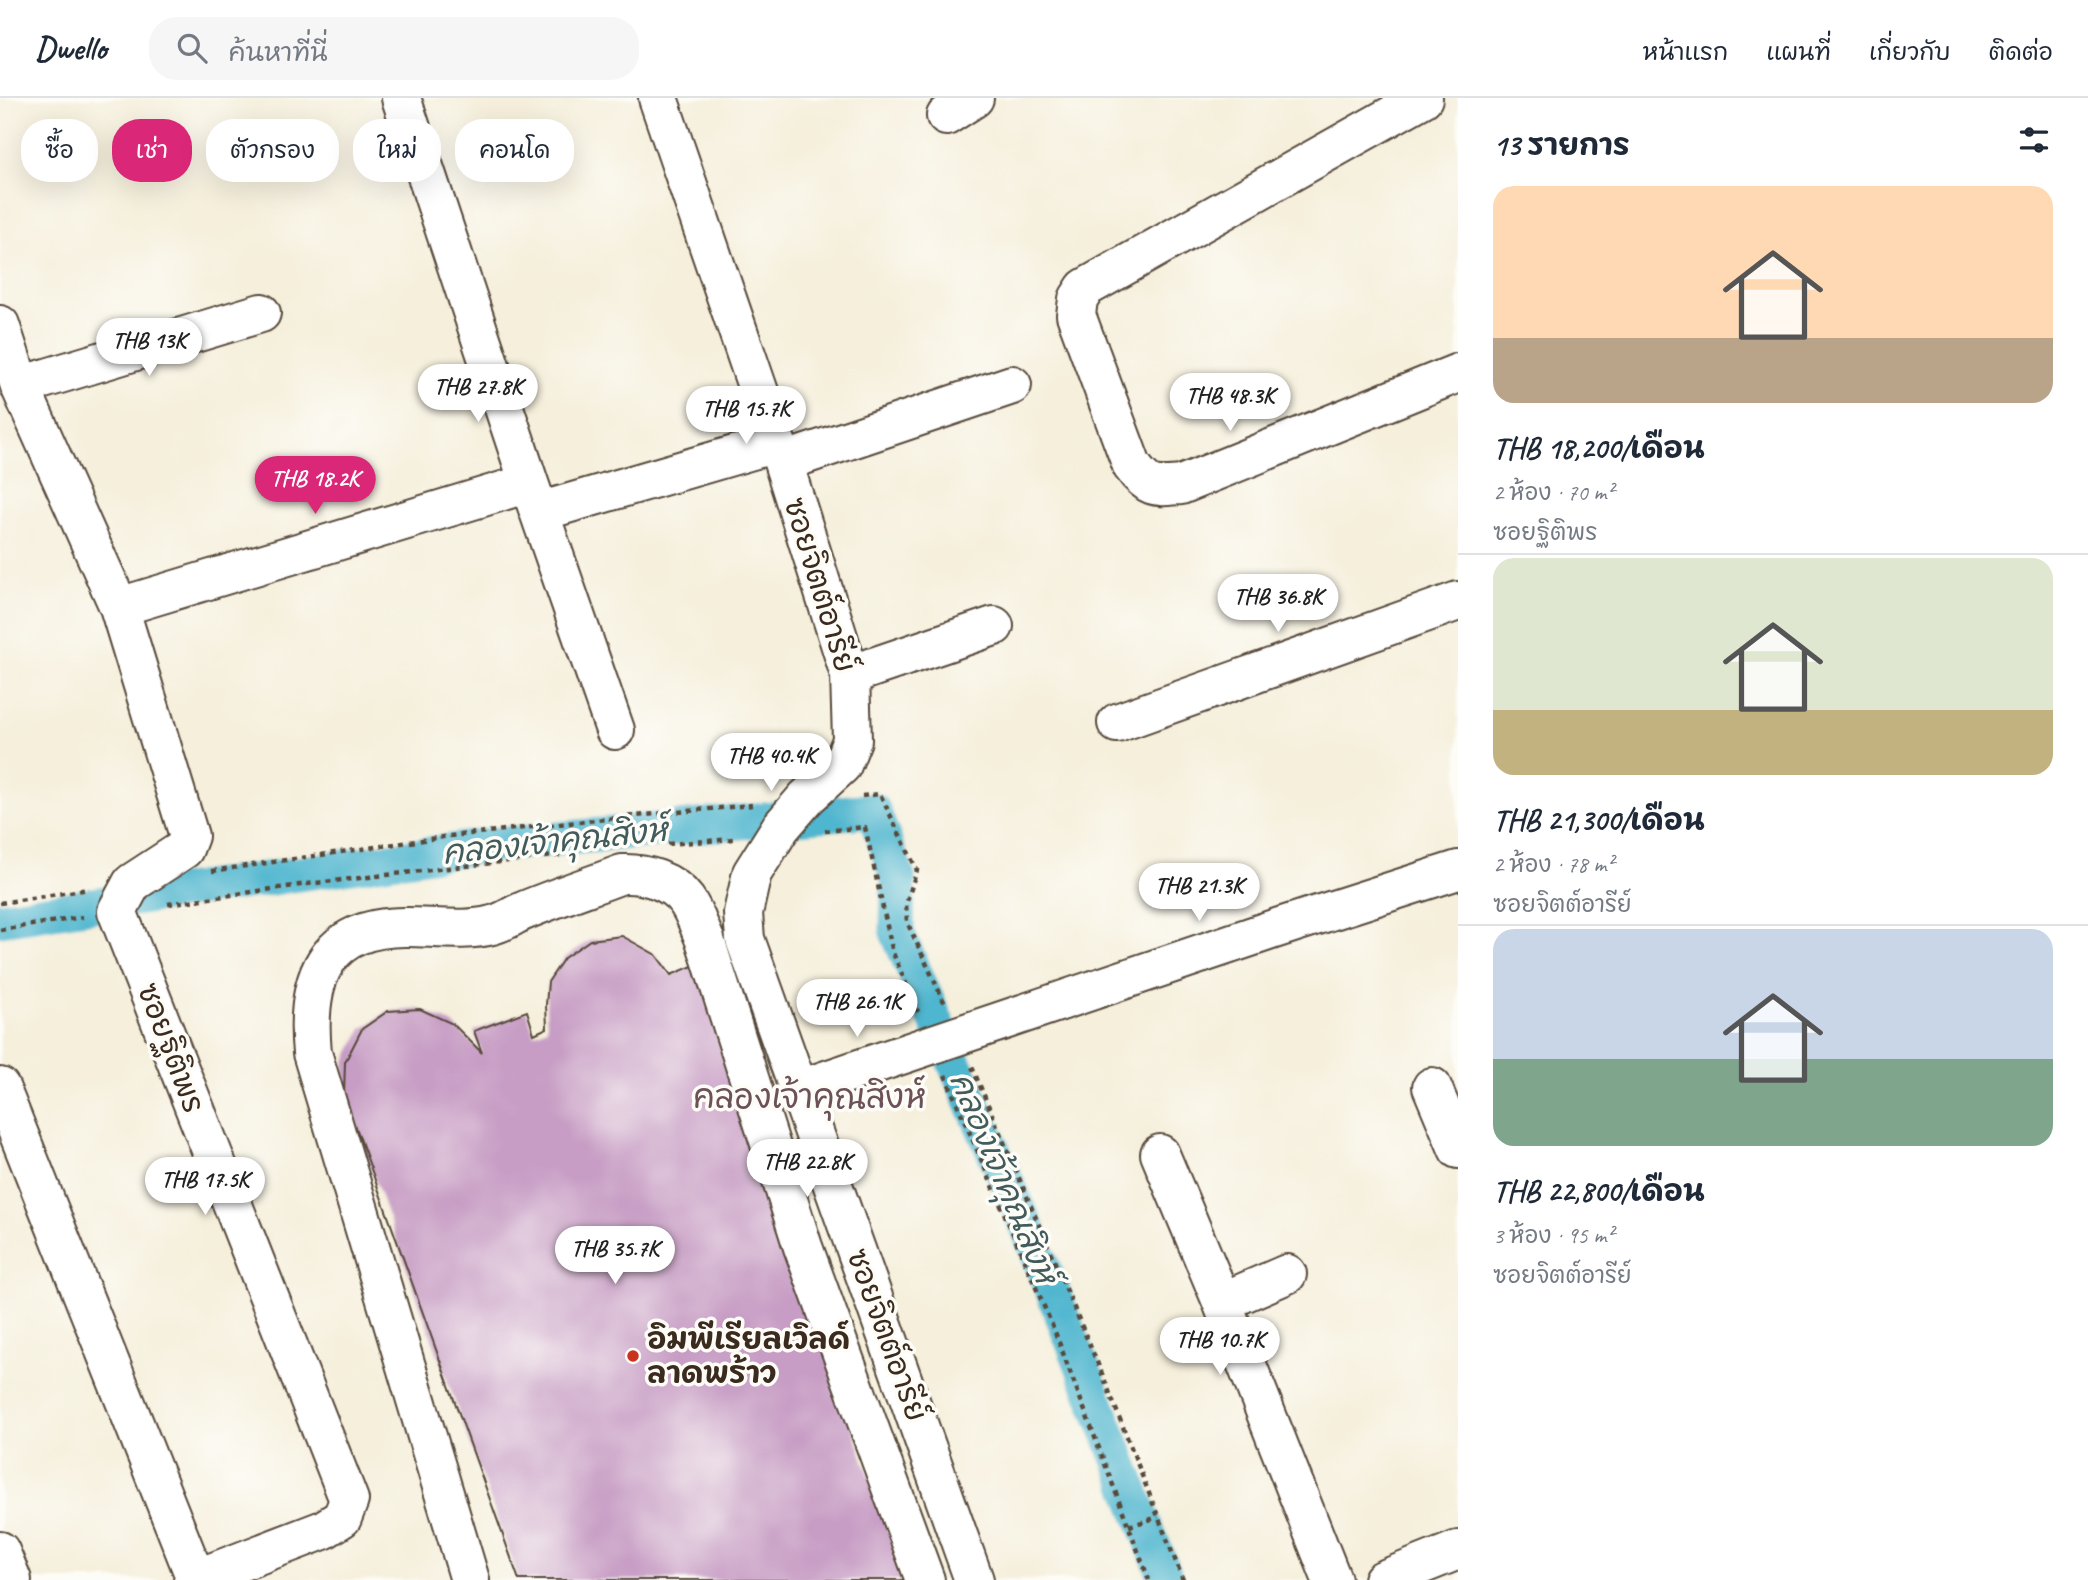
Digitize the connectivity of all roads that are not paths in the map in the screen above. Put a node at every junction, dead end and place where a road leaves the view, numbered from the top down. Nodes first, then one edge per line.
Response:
1 (401, 98) edge
2 (657, 98) edge
3 (1423, 98) edge
4 (261, 313) dead end
5 (0, 325) edge
6 (1458, 373) edge
7 (1012, 385) dead end
8 (20, 386) junction
9 (779, 453) junction
10 (534, 497) junction
11 (1458, 601) edge
12 (119, 607) junction
13 (994, 625) dead end
14 (850, 675) junction
15 (1117, 723) dead end
16 (615, 730) dead end
17 (1458, 870) edge
18 (746, 939) junction
19 (705, 940) junction
20 (0, 1087) edge
21 (1432, 1087) dead end
22 (800, 1089) junction
23 (1458, 1149) edge
24 (1160, 1154) dead end
25 (1287, 1274) dead end
26 (1222, 1301) junction
27 (1458, 1550) edge
28 (0, 1551) edge
29 (195, 1579) edge
30 (12, 1580) edge
31 (470, 1580) edge
32 (925, 1580) edge
33 (974, 1580) edge
34 (1332, 1580) edge
35 (1383, 1580) edge

1 - 10 street
2 - 9 street, ซอยจิตต์อารีย์
3 - 6 street
4 - 8 street
5 - 8 street
7 - 9 street
8 - 12 street
9 - 10 street
9 - 14 street, ซอยจิตต์อารีย์
10 - 12 street
10 - 16 street
11 - 15 street
12 - 29 street, ซอยฐิติพร
13 - 14 street
14 - 18 street, ซอยจิตต์อารีย์, bridge
17 - 22 street
18 - 19 street
18 - 22 street, ซอยจิตต์อารีย์
19 - 31 street
19 - 32 street
20 - 29 street, ซอยฐิติพร
21 - 23 street
22 - 33 street, ซอยจิตต์อารีย์
24 - 26 street
25 - 26 street
26 - 34 street
27 - 35 street
28 - 30 street

